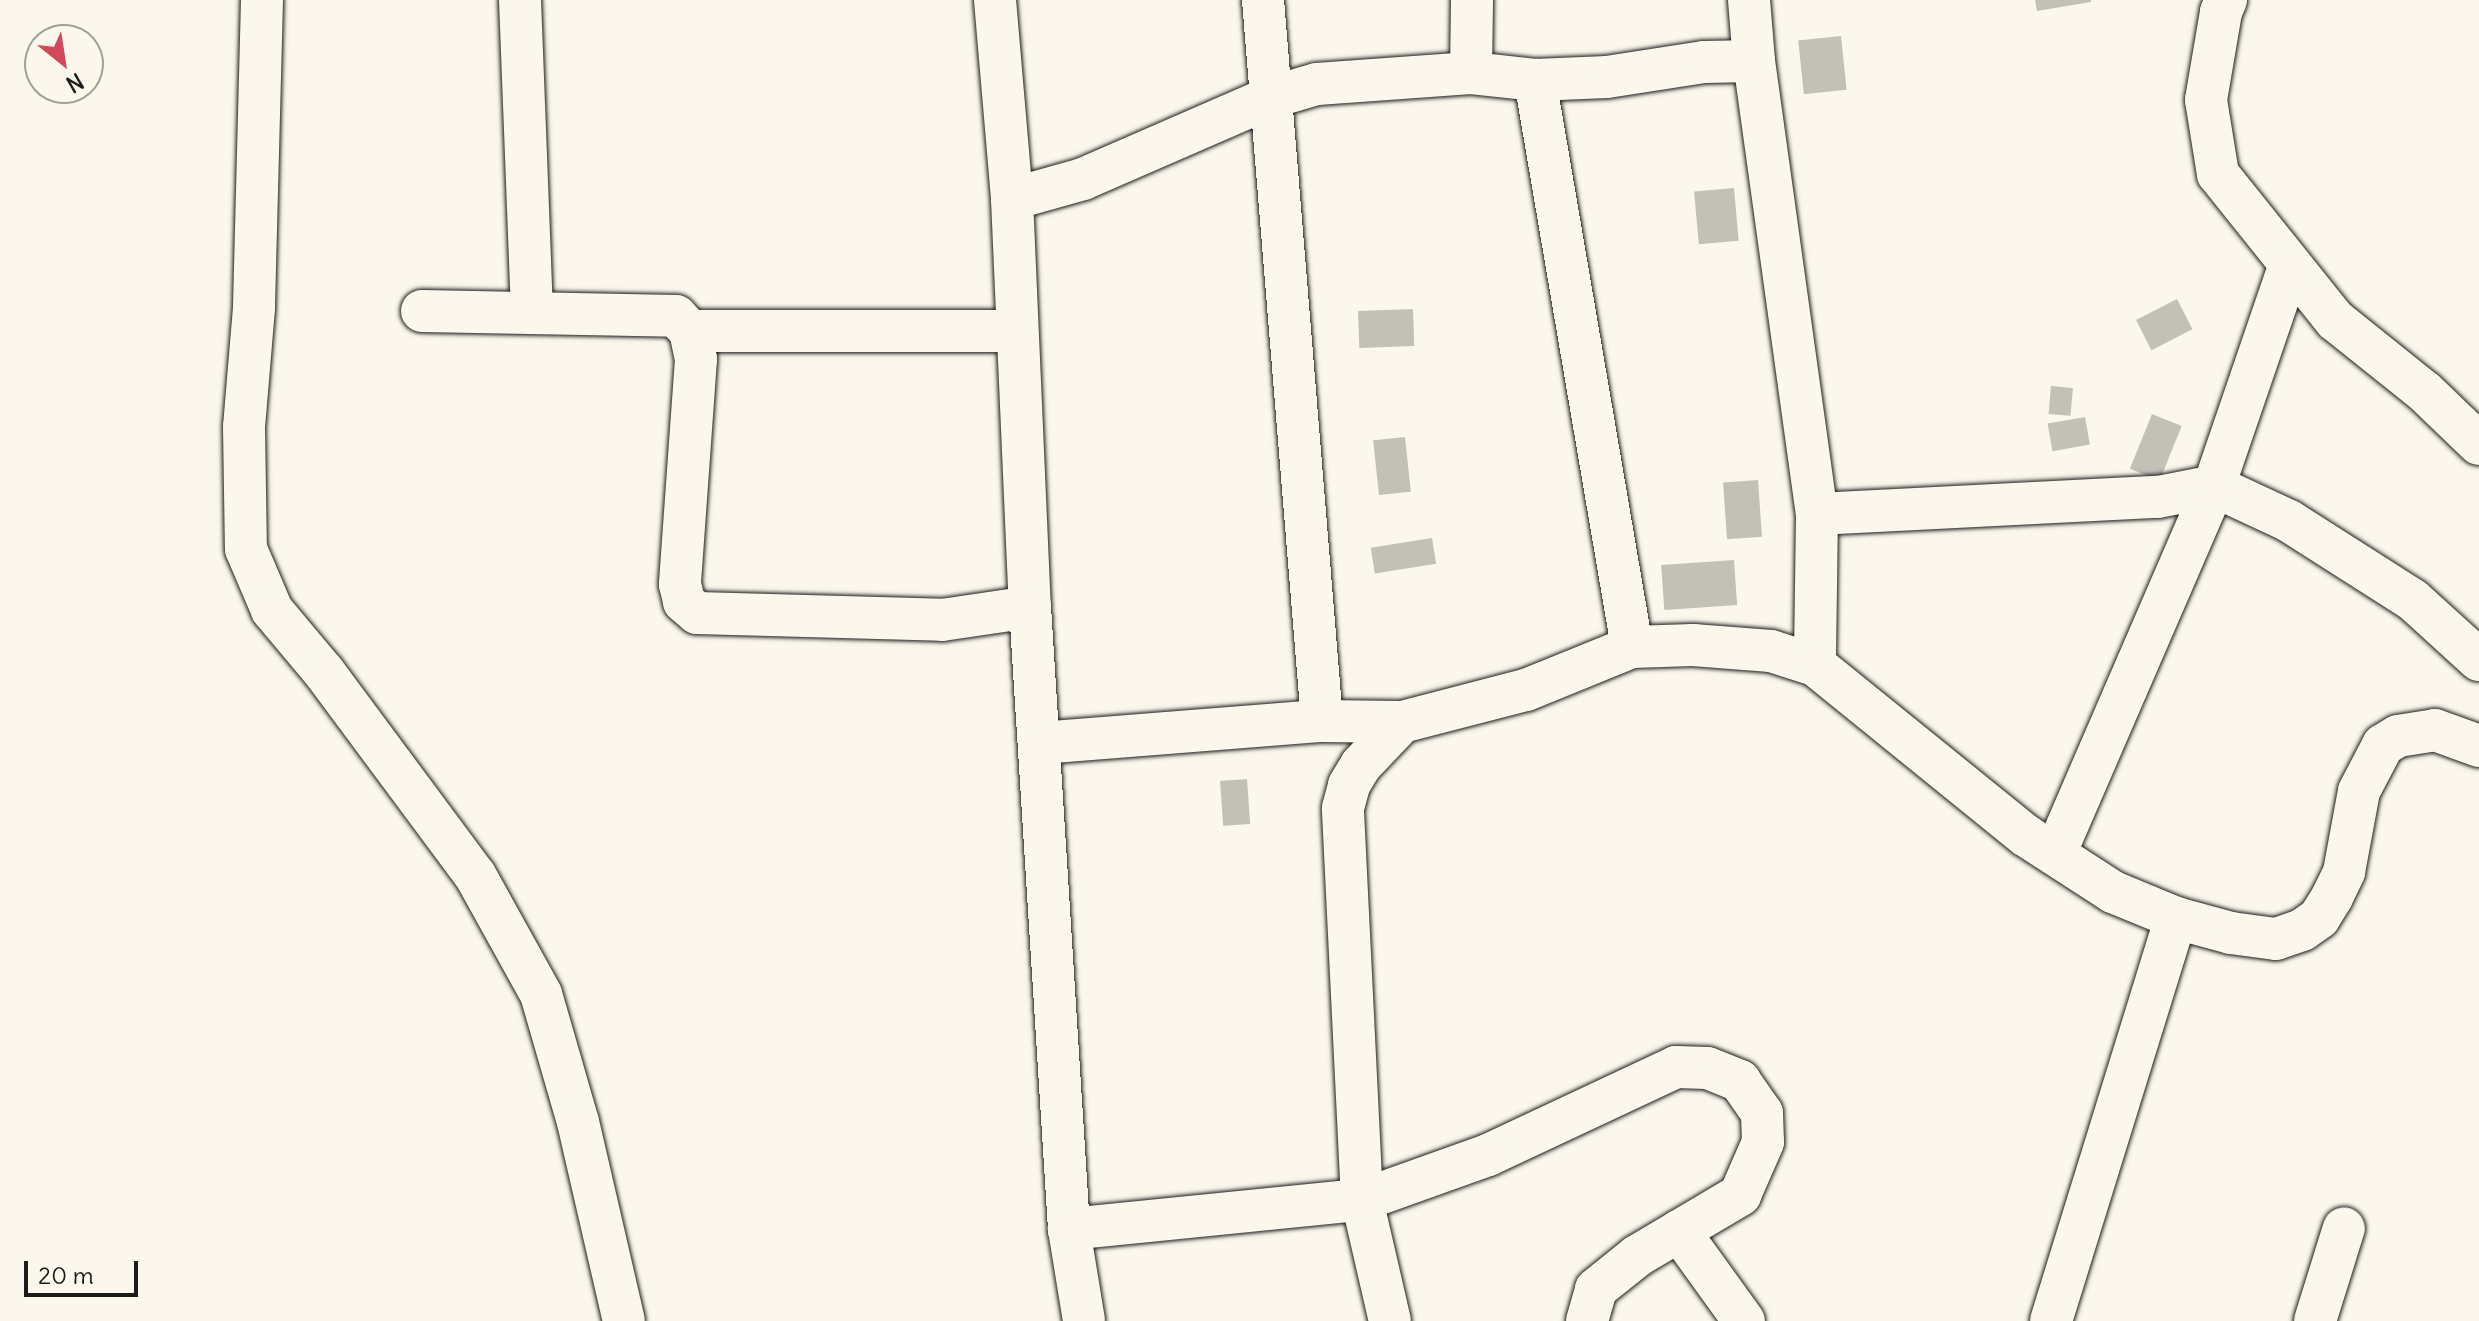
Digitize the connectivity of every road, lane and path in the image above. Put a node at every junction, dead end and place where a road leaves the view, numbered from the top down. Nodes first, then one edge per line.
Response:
1 (262, 0) edge
2 (520, 0) edge
3 (995, 0) edge
4 (1263, 0) edge
5 (1472, 0) edge
6 (1749, 0) edge
7 (2226, 0) edge
8 (1754, 61) junction
9 (1471, 73) junction
10 (1535, 80) junction
11 (1269, 98) junction
12 (1012, 199) junction
13 (2289, 267) junction
14 (422, 311) dead end
15 (532, 311) junction
16 (690, 331) junction
17 (1015, 331) junction
18 (2479, 444) edge
19 (2214, 486) junction
20 (1817, 514) junction
21 (1030, 607) junction
22 (1632, 647) junction
23 (2479, 660) edge
24 (1815, 665) junction
25 (1322, 721) junction
26 (1402, 722) junction
27 (1040, 743) junction
28 (2479, 746) edge
29 (2055, 854) junction
30 (2176, 918) junction
31 (1362, 1200) junction
32 (2344, 1228) dead end
33 (1069, 1229) junction
34 (1679, 1231) junction
35 (624, 1321) edge
36 (1084, 1321) edge
37 (1390, 1321) edge
38 (1587, 1321) edge
39 (1744, 1321) edge
40 (2051, 1321) edge
41 (2315, 1321) edge

1 - 35 street
2 - 15 street
3 - 12 street
4 - 11 street
5 - 9 street
6 - 8 street
7 - 13 street
8 - 10 street
8 - 20 street
9 - 10 street
9 - 11 street
10 - 22 street
11 - 12 street
11 - 25 street
12 - 17 street
13 - 18 street
13 - 19 street
14 - 15 street
15 - 16 street
16 - 17 street
16 - 21 street
17 - 21 street
19 - 20 street
19 - 23 street
19 - 29 street
20 - 24 street
21 - 27 street
22 - 24 street
22 - 26 street
24 - 29 street
25 - 26 street
25 - 27 street
26 - 31 street
27 - 33 street
28 - 30 street
29 - 30 street
30 - 40 street
31 - 33 street
31 - 34 street
31 - 37 street
32 - 41 street
33 - 36 street
34 - 38 street
34 - 39 street

